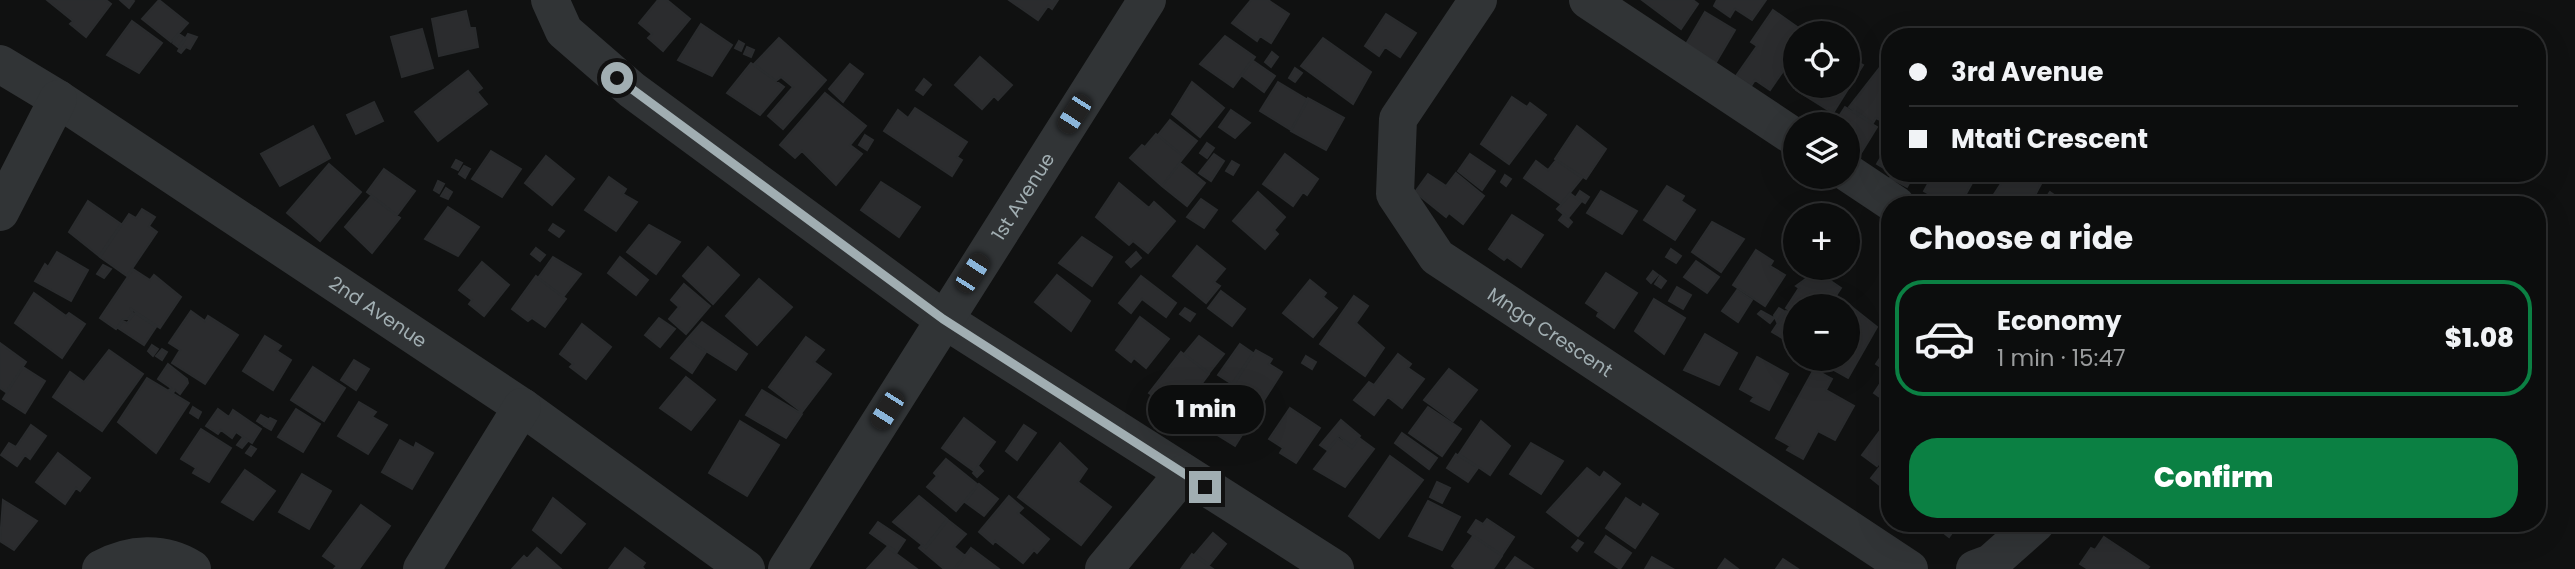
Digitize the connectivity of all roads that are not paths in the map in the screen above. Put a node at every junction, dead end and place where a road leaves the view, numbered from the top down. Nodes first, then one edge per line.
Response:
1 (550, 0) edge
2 (1147, 0) edge
3 (1478, 0) edge
4 (1588, 0) edge
5 (0, 64) edge
6 (58, 99) junction
7 (1783, 129) edge
8 (1860, 181) edge
9 (1882, 196) edge
10 (0, 212) edge
11 (943, 319) junction
12 (522, 407) junction
13 (1183, 474) junction
14 (2026, 532) edge
15 (101, 569) edge
16 (192, 569) edge
17 (422, 569) edge
18 (746, 569) edge
19 (787, 569) edge
20 (1104, 569) edge
21 (1335, 569) edge
22 (1909, 569) edge
23 (1975, 569) edge

1 - 11 street
2 - 11 street, 1st Avenue
3 - 22 street, Mnga Crescent
4 - 7 street
5 - 6 street, 2nd Avenue
6 - 10 street
6 - 12 street, 2nd Avenue
8 - 9 street
11 - 13 street
11 - 19 street, 1st Avenue
12 - 17 street
12 - 18 street, 2nd Avenue
13 - 20 street
13 - 21 street
14 - 23 street
15 - 16 street

